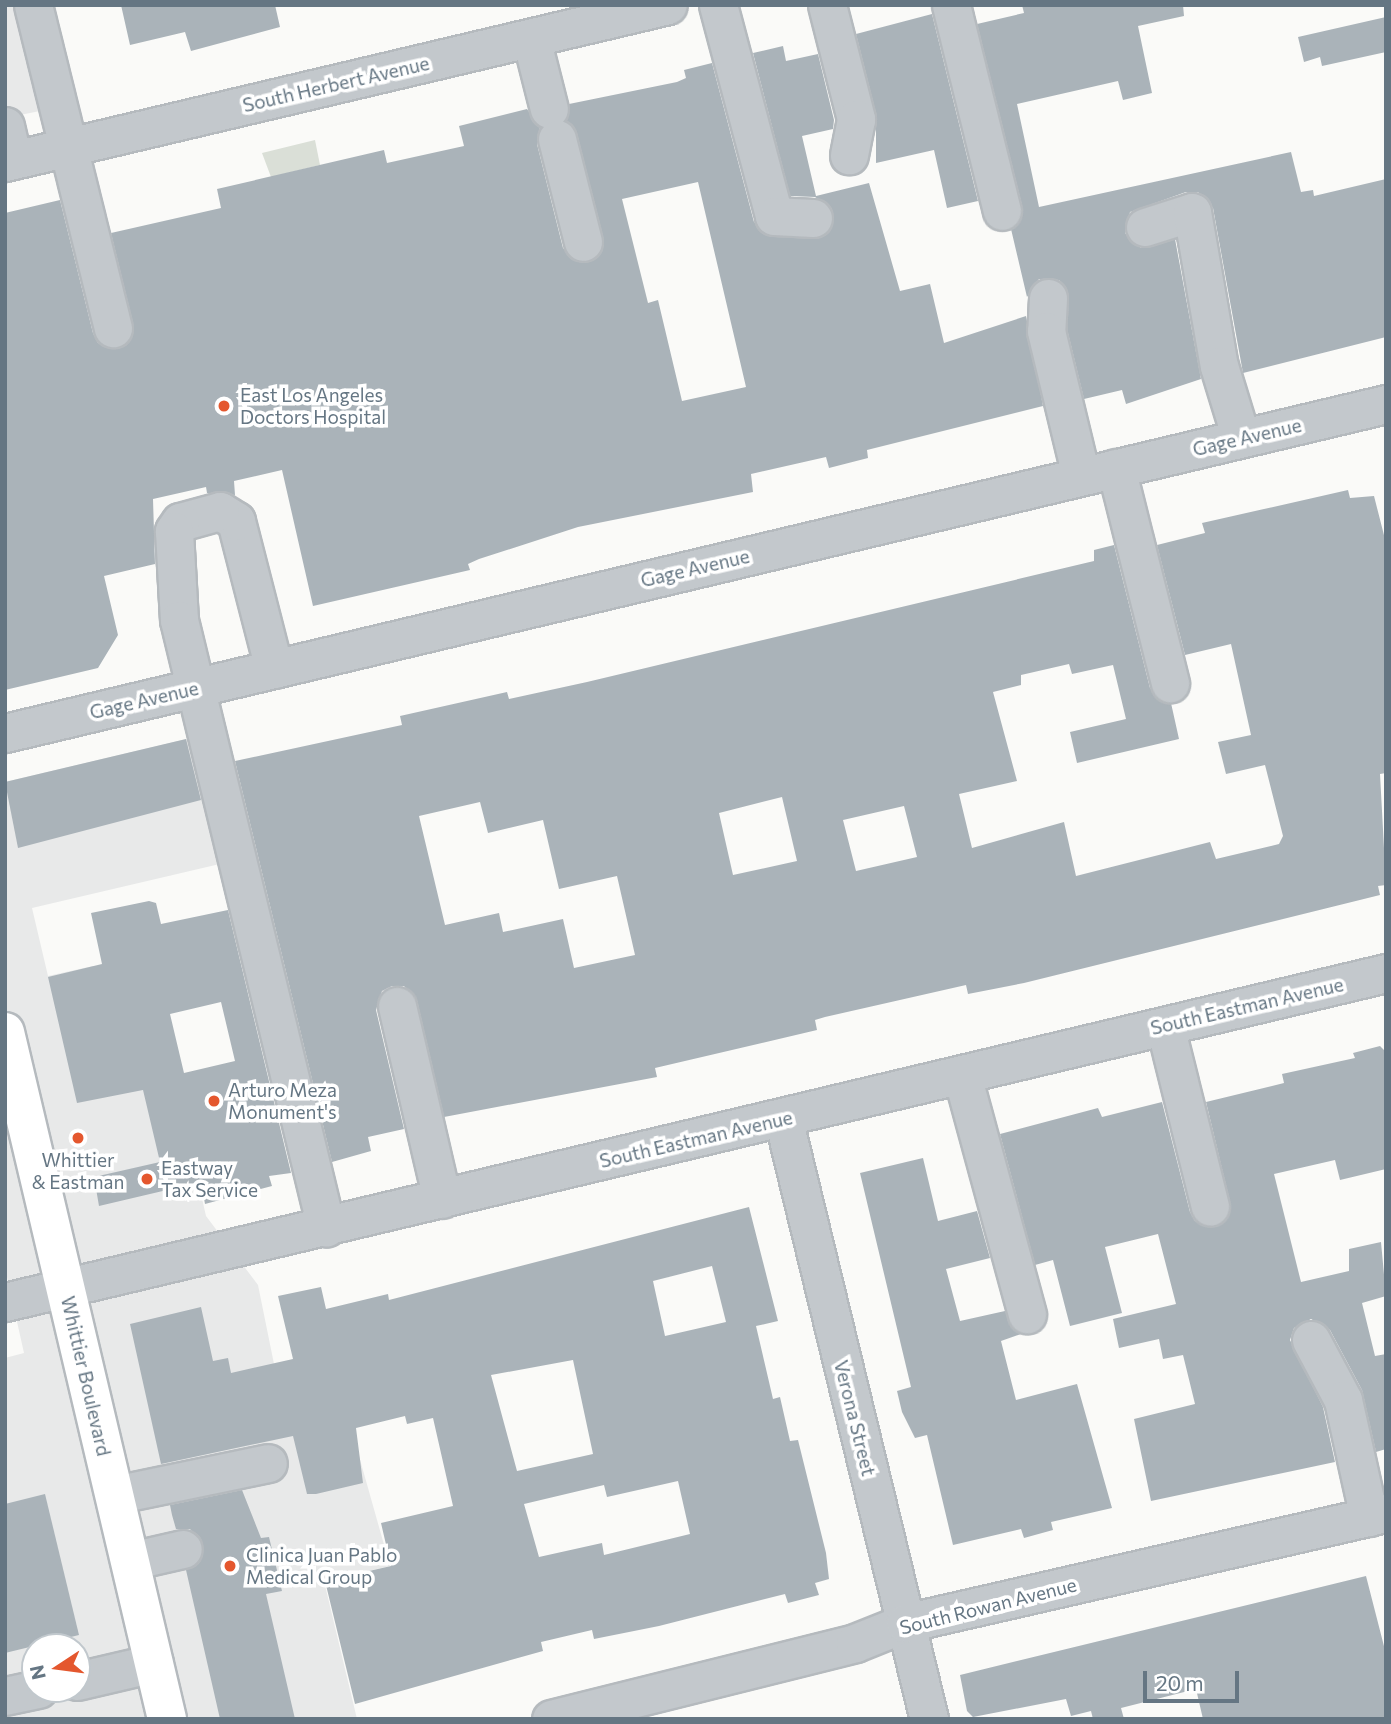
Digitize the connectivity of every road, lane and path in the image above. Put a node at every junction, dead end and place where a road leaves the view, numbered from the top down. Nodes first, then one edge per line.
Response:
1 (33, 5) edge
2 (668, 5) edge
3 (718, 5) edge
4 (827, 5) edge
5 (951, 5) edge
6 (531, 37) junction
7 (65, 148) junction
8 (8, 149) edge
9 (849, 155) dead end
10 (1002, 211) dead end
11 (813, 218) dead end
12 (1146, 227) dead end
13 (583, 242) dead end
14 (1048, 298) dead end
15 (113, 328) dead end
16 (1386, 404) edge
17 (1241, 438) junction
18 (1098, 472) junction
19 (274, 668) junction
20 (1170, 683) dead end
21 (199, 687) junction
22 (5, 733) edge
23 (1386, 973) edge
24 (397, 1006) dead end
25 (1164, 1026) junction
26 (5, 1032) edge
27 (962, 1075) junction
28 (783, 1118) junction
29 (442, 1199) junction
30 (1210, 1206) dead end
31 (326, 1227) junction
32 (65, 1289) junction
33 (5, 1303) edge
34 (1027, 1314) dead end
35 (1311, 1340) dead end
36 (268, 1463) dead end
37 (114, 1495) junction
38 (1378, 1515) edge
39 (183, 1549) dead end
40 (130, 1561) junction
41 (905, 1623) junction
42 (154, 1663) junction
43 (91, 1678) edge
44 (167, 1719) edge
45 (551, 1719) edge
46 (929, 1719) edge

1 - 7 street
2 - 6 street, South Herbert Avenue
3 - 11 street
4 - 9 street
5 - 10 street
6 - 7 street, South Herbert Avenue
6 - 13 street
7 - 8 street, South Herbert Avenue
7 - 15 street
12 - 17 street
14 - 18 street
16 - 17 street, Gage Avenue
17 - 18 street, Gage Avenue
18 - 19 street, Gage Avenue
18 - 20 street
19 - 21 street, Gage Avenue
19 - 21 street
21 - 22 street, Gage Avenue
21 - 31 street
23 - 25 street, South Eastman Avenue
24 - 29 street
25 - 27 street, South Eastman Avenue
25 - 30 street
26 - 32 main road, Whittier Boulevard
27 - 28 street, South Eastman Avenue
27 - 34 street
28 - 29 street, South Eastman Avenue
28 - 41 street, Verona Street
29 - 31 street, South Eastman Avenue
31 - 32 street, South Eastman Avenue
32 - 33 street, South Eastman Avenue
32 - 37 main road, Whittier Boulevard
35 - 38 street
36 - 37 street
37 - 40 main road, Whittier Boulevard
38 - 41 street, South Rowan Avenue
39 - 40 street
40 - 42 main road, Whittier Boulevard
41 - 45 street, South Rowan Avenue
41 - 46 street, Verona Street
42 - 43 street
42 - 44 main road, Whittier Boulevard

